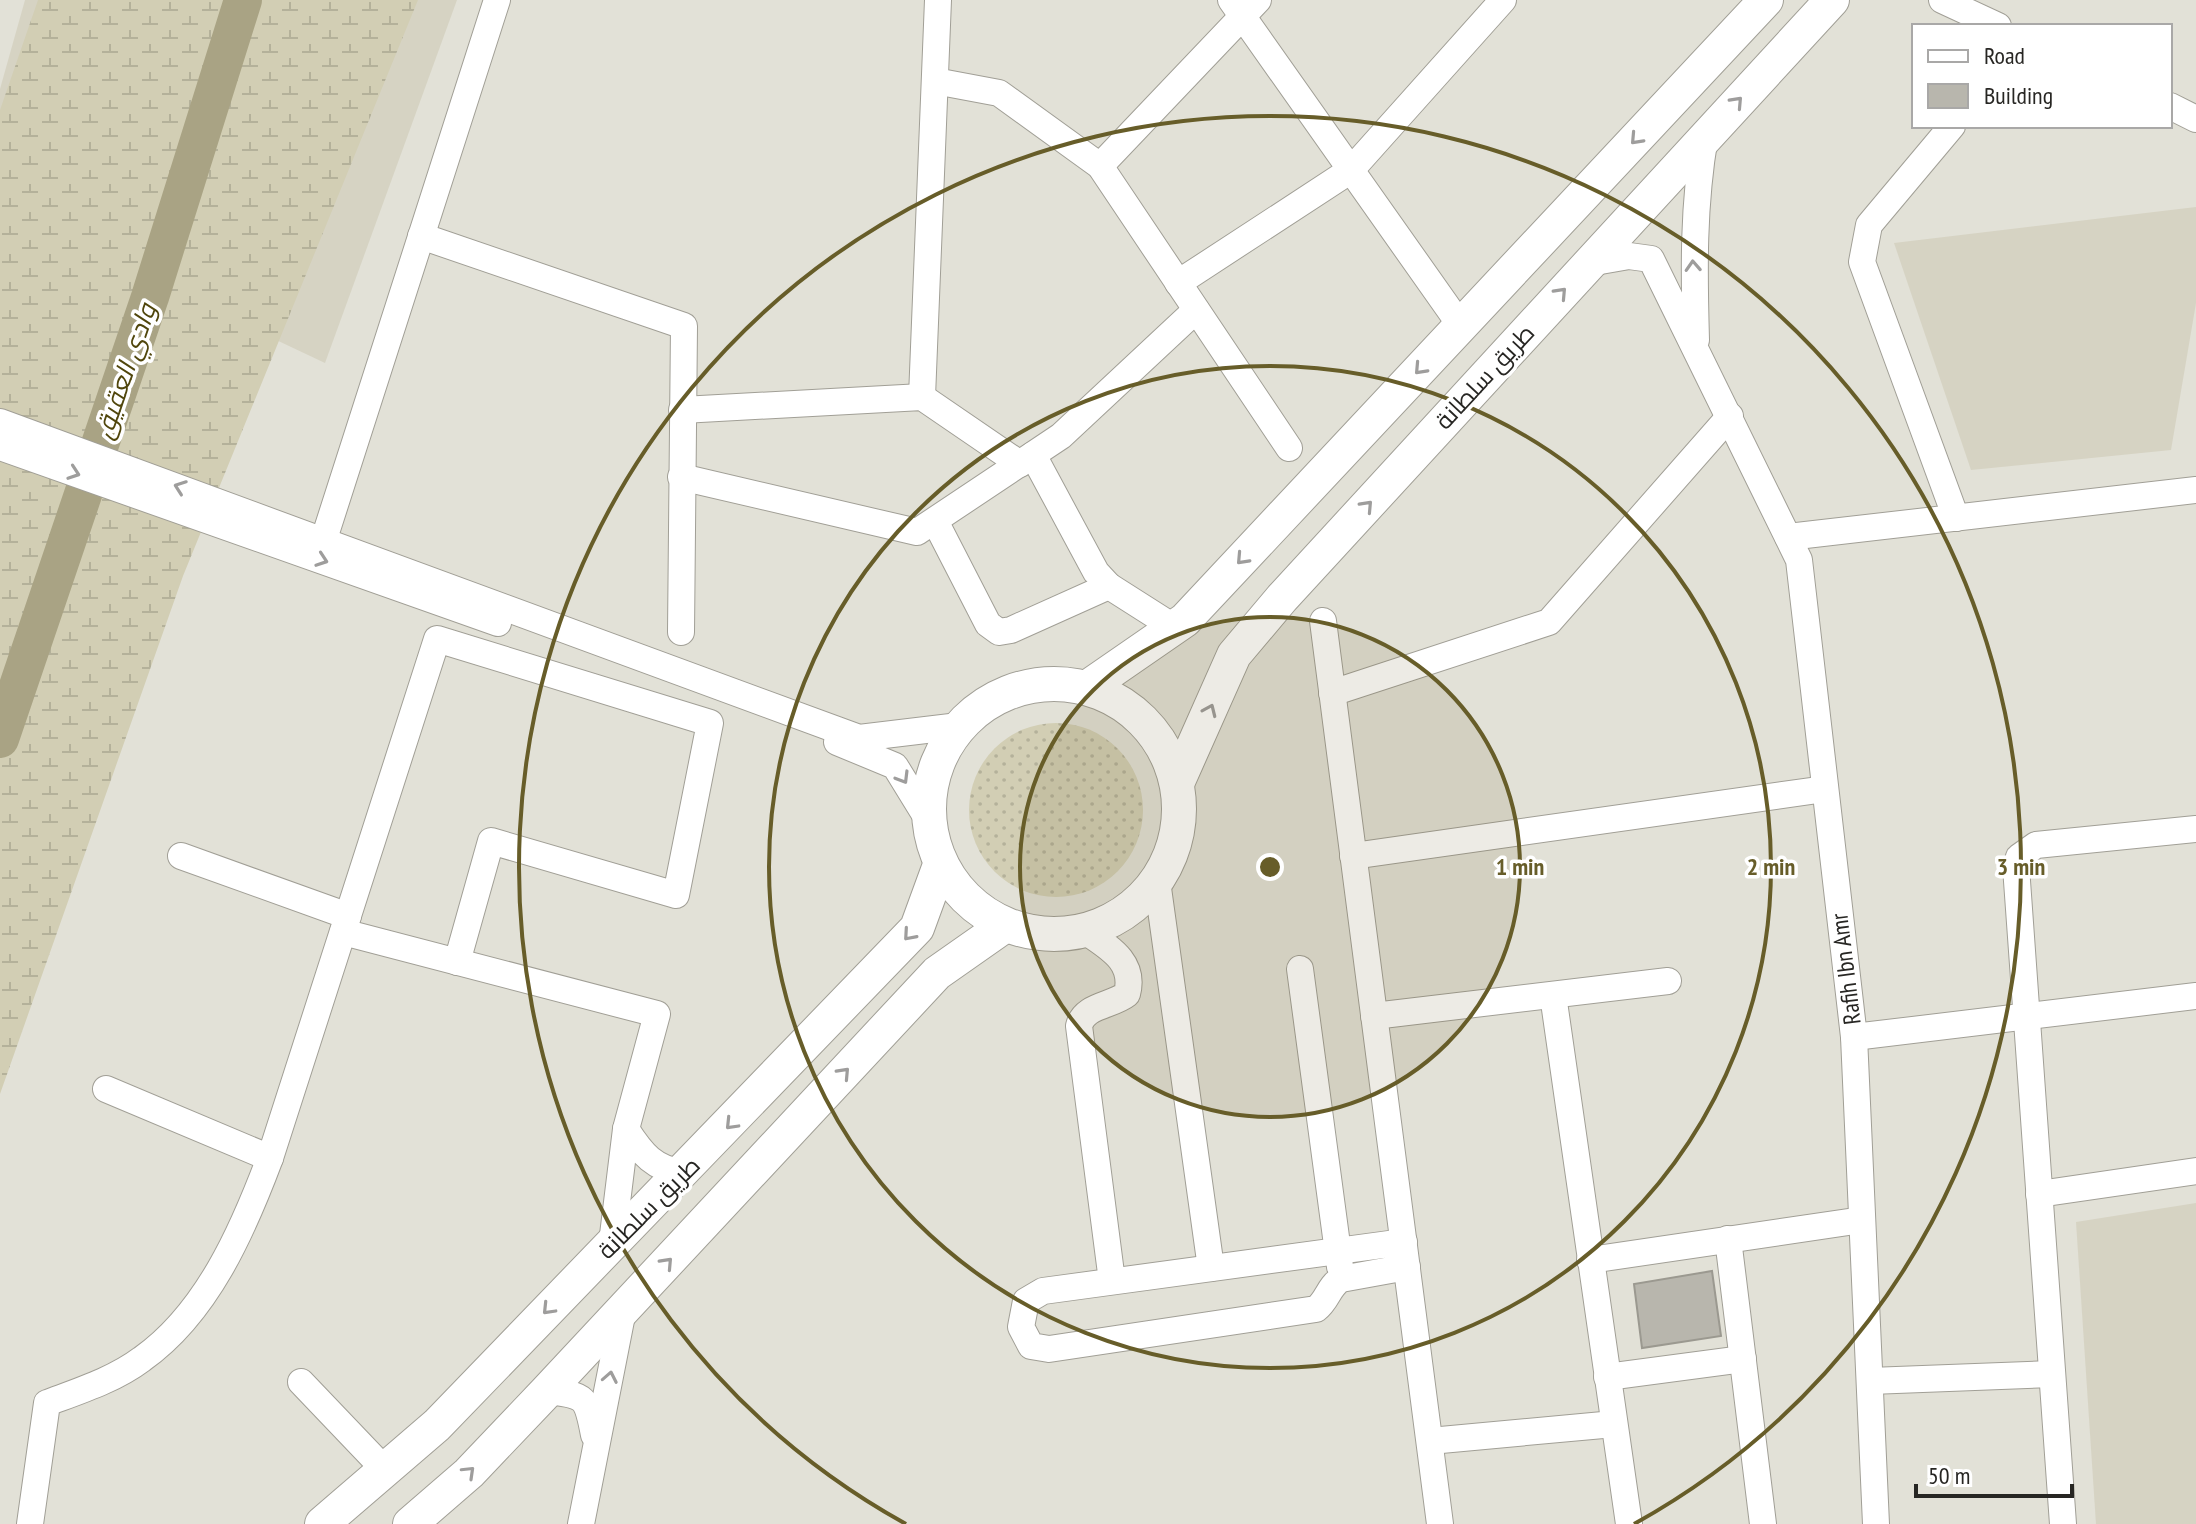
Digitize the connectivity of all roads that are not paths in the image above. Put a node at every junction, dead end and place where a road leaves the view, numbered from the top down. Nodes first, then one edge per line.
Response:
1 (497, 0) edge
2 (938, 0) edge
3 (1503, 0) edge
4 (1766, 0) edge
5 (1832, 0) edge
6 (1942, 0) edge
7 (1244, 5) edge
8 (1994, 24) edge
9 (935, 81) junction
10 (2172, 107) edge
11 (2196, 119) edge
12 (1950, 128) edge
13 (1705, 136) junction
14 (1100, 166) junction
15 (1351, 170) junction
16 (421, 236) junction
17 (1589, 263) junction
18 (1178, 283) junction
19 (1196, 310) junction
20 (1461, 326) junction
21 (1696, 344) junction
22 (922, 397) junction
23 (682, 410) junction
24 (1730, 416) junction
25 (0, 422) edge
26 (0, 447) edge
27 (1289, 448) dead end
28 (1027, 459) junction
29 (681, 477) junction
30 (2196, 490) edge
31 (1956, 518) junction
32 (935, 521) junction
33 (250, 524) junction
34 (1788, 537) junction
35 (324, 539) junction
36 (1109, 586) junction
37 (1323, 621) dead end
38 (1175, 628) junction
39 (681, 632) dead end
40 (1088, 687) junction
41 (1332, 693) junction
42 (959, 726) junction
43 (1178, 781) junction
44 (1825, 789) junction
45 (927, 818) junction
46 (2196, 829) edge
47 (181, 856) dead end
48 (1353, 856) junction
49 (940, 865) junction
50 (1157, 881) junction
51 (345, 924) junction
52 (1004, 926) junction
53 (1082, 929) junction
54 (457, 962) junction
55 (1300, 969) dead end
56 (1668, 981) dead end
57 (1553, 995) junction
58 (2196, 996) edge
59 (1374, 1016) junction
60 (2026, 1016) junction
61 (1854, 1037) junction
62 (106, 1089) dead end
63 (626, 1129) junction
64 (270, 1158) junction
65 (2196, 1171) edge
66 (684, 1173) junction
67 (2039, 1194) junction
68 (1862, 1220) junction
69 (1728, 1239) junction
70 (612, 1243) junction
71 (1337, 1250) junction
72 (1405, 1254) junction
73 (1590, 1260) junction
74 (1211, 1268) junction
75 (1341, 1279) junction
76 (1112, 1281) junction
77 (623, 1310) junction
78 (1743, 1359) junction
79 (2052, 1374) junction
80 (1607, 1377) junction
81 (1870, 1381) junction
82 (301, 1382) dead end
83 (547, 1391) junction
84 (1614, 1424) junction
85 (1430, 1441) junction
86 (596, 1443) junction
87 (385, 1470) junction
88 (30, 1524) edge
89 (322, 1524) edge
90 (410, 1524) edge
91 (581, 1524) edge
92 (1440, 1524) edge
93 (1629, 1524) edge
94 (1763, 1524) edge
95 (1876, 1524) edge
96 (2063, 1524) edge

1 - 16 street
2 - 9 street
3 - 15 street
4 -> 20 main road
13 -> 5 main road, طريق سلطانة
6 - 8 street
7 - 14 street
7 - 15 street
9 - 14 street
9 - 22 street
10 - 11 street
12 - 31 street
13 - 17 main road, طريق سلطانة
21 -> 13 street
14 - 18 street
15 - 18 street
15 - 20 street
16 - 23 street
16 - 35 street
17 - 21 street, Rafih Ibn Amr
43 -> 17 main road, طريق سلطانة
18 - 19 street
19 - 27 street
19 - 28 street
20 -> 38 main road
21 - 24 street, Rafih Ibn Amr
22 - 23 street
22 - 28 street
23 - 29 street
24 - 34 street, Rafih Ibn Amr
24 - 41 street
33 -> 25 street
26 -> 33 street
28 - 32 street
28 - 36 street
29 - 32 street
29 - 39 street
30 - 31 street
31 - 34 street
32 - 36 street
33 - 35 street
33 -> 45 street
34 - 44 street, Rafih Ibn Amr
35 - 42 street
36 - 38 street
37 - 41 street
38 - 40 main road
40 - 42 main road
40 - 43 main road
41 - 48 street
42 - 45 main road
43 - 50 main road
44 - 48 street
44 - 61 street, Rafih Ibn Amr
45 - 49 main road
46 - 60 street
47 - 51 street
48 - 59 street
49 - 52 main road
49 -> 66 main road, طريق سلطانة
50 - 53 main road
50 - 74 street
51 - 54 street
51 - 54 street
51 - 64 street
52 - 53 main road
77 -> 52 main road, طريق سلطانة
53 - 76 street
54 - 63 street
55 - 71 street
56 - 57 street
57 - 59 street
57 - 73 street
58 - 60 street
59 - 72 street
60 - 61 street
60 - 67 street
61 - 68 street, Rafih Ibn Amr
62 - 64 street
63 - 66 street
63 - 70 street
64 - 88 street
65 - 67 street
66 - 70 main road, طريق سلطانة
67 - 79 street
68 - 69 street
68 - 81 street, Rafih Ibn Amr
69 - 73 street
69 - 78 street
70 -> 87 main road, طريق سلطانة
71 - 72 street
71 - 74 street
71 - 75 street
72 - 75 street
72 - 85 street
73 - 80 street
74 - 76 street
75 - 76 street
77 - 83 main road, طريق سلطانة
86 -> 77 street
78 - 80 street
78 - 94 street
79 - 81 street
79 - 96 street
80 - 84 street
81 - 95 street, Rafih Ibn Amr
82 - 87 street
83 - 86 street
90 -> 83 main road, طريق سلطانة
84 - 85 street
84 - 93 street
85 - 92 street
86 - 91 street
87 - 89 main road, طريق سلطانة

